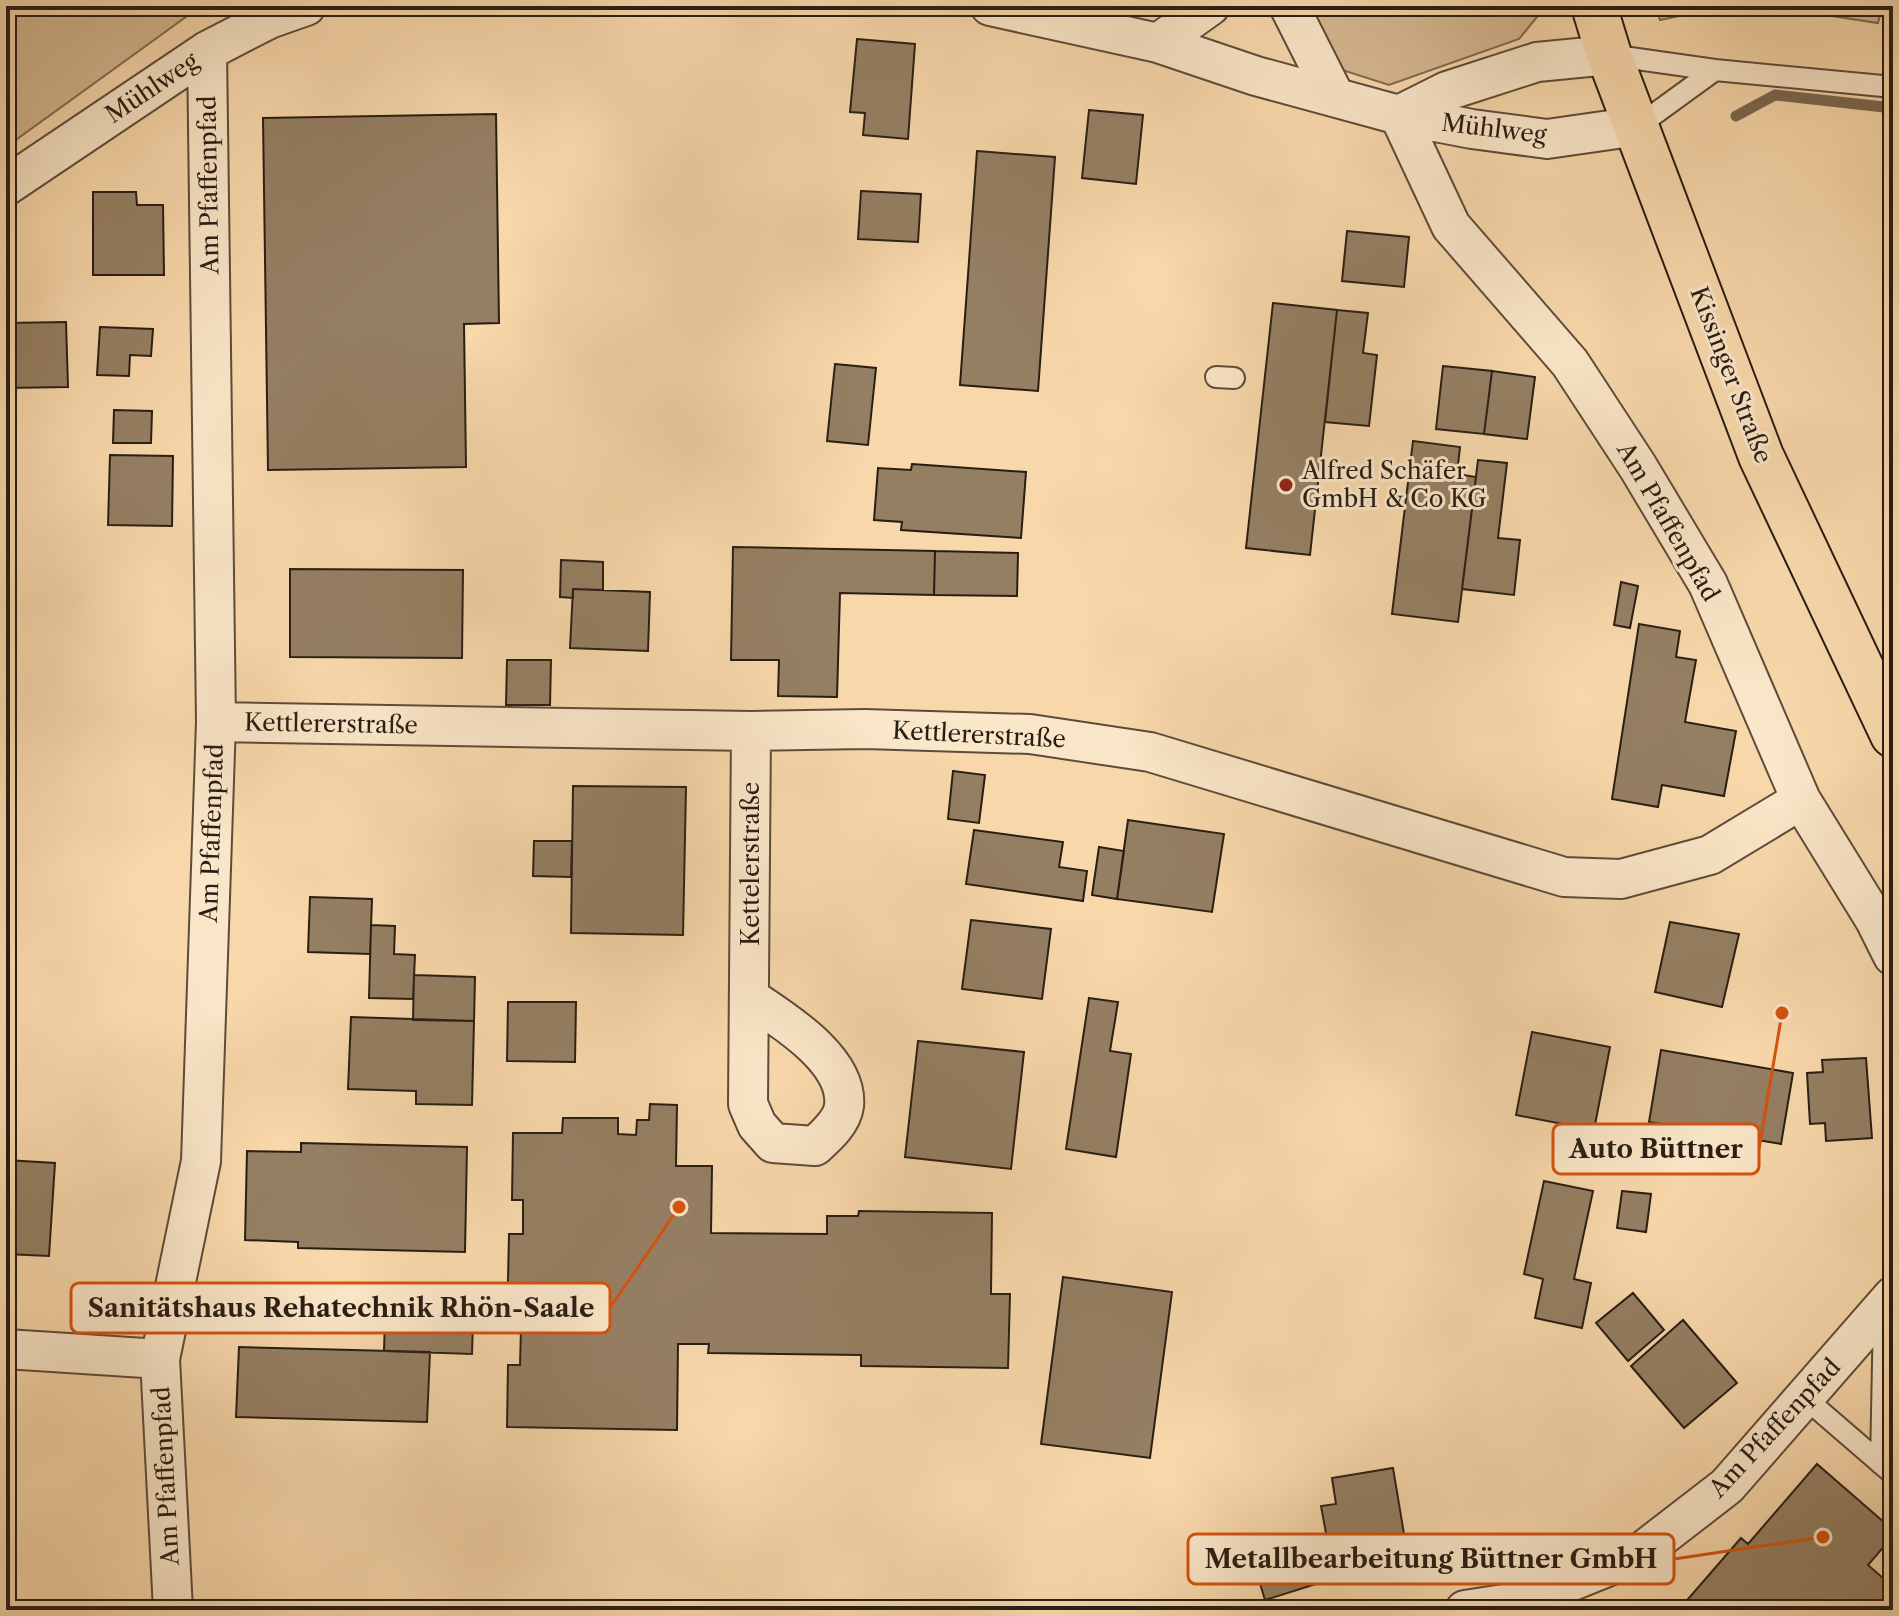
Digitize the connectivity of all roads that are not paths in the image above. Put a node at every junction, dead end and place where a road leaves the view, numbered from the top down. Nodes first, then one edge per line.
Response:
1 (306, 6) edge
2 (990, 6) edge
3 (1210, 6) edge
4 (1289, 6) edge
5 (1594, 6) edge
6 (267, 12) edge
7 (1158, 43) junction
8 (207, 51) junction
9 (1609, 55) junction
10 (1715, 70) junction
11 (1893, 87) edge
12 (1335, 97) junction
13 (1399, 115) junction
14 (1638, 126) junction
15 (6, 186) edge
16 (216, 722) junction
17 (751, 731) junction
18 (1893, 735) edge
19 (1801, 800) junction
20 (1893, 956) edge
21 (750, 998) dead end
22 (1888, 1317) edge
23 (6, 1349) edge
24 (1888, 1357) edge
25 (160, 1359) junction
26 (1888, 1384) edge
27 (1805, 1398) junction
28 (1887, 1425) edge
29 (1887, 1460) edge
30 (173, 1610) edge
31 (1465, 1610) edge

1 - 6 street, Mühlweg
2 - 7 street, Mühlweg
3 - 7 street
4 - 12 street
5 - 9 main road, Kissinger Straße
6 - 8 street, Mühlweg
7 - 12 street, Mühlweg
8 - 15 street, Mühlweg
8 - 16 street, Am Pfaffenpfad
9 - 10 lane
9 - 13 street, Mühlweg
9 - 14 main road, Kissinger Straße
10 - 11 lane
10 - 14 lane
12 - 13 street, Mühlweg
13 - 14 street, Mühlweg
13 - 19 street, Am Pfaffenpfad
14 - 18 main road, Kissinger Straße
16 - 17 street, Kettlererstraße
16 - 25 street, Am Pfaffenpfad
17 - 19 street, Kettlererstraße
17 - 21 street, Kettelerstraße
19 - 20 street, Am Pfaffenpfad
22 - 24 lane
22 - 27 street, Am Pfaffenpfad
23 - 25 street
24 - 26 lane
25 - 30 street, Am Pfaffenpfad
26 - 28 lane
27 - 29 lane
27 - 31 street, Am Pfaffenpfad
28 - 29 lane

